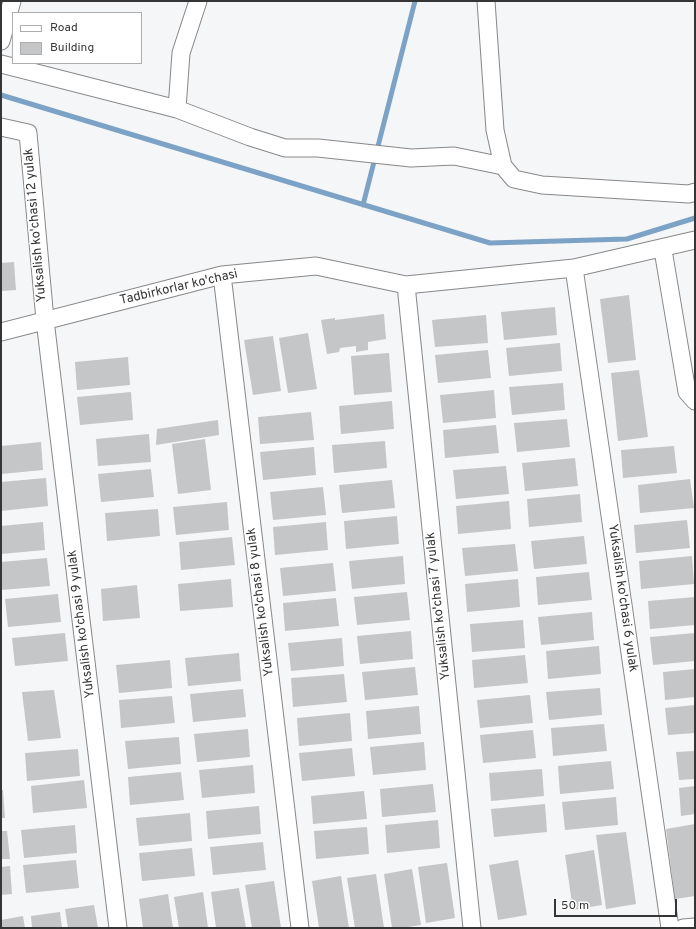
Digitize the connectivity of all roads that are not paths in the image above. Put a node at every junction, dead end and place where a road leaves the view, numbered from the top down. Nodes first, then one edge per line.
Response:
1 (12, 1) edge
2 (198, 1) edge
3 (486, 1) edge
4 (1, 41) edge
5 (1, 64) edge
6 (177, 109) junction
7 (1, 127) edge
8 (503, 166) junction
9 (695, 192) edge
10 (695, 240) edge
11 (664, 256) dead end
12 (574, 268) junction
13 (222, 276) junction
14 (406, 285) junction
15 (45, 320) junction
16 (1, 332) edge
17 (695, 401) edge
18 (695, 927) edge
19 (118, 928) edge
20 (300, 928) edge
21 (472, 928) edge
22 (670, 928) edge
23 (684, 928) edge

1 - 4 street
2 - 6 street
3 - 8 street
5 - 6 street
6 - 8 street
7 - 15 street, Yuksalish ko'chasi 12 yulak
8 - 9 street
10 - 12 street, Tadbirkorlar ko'chasi
11 - 17 street
12 - 14 street, Tadbirkorlar ko'chasi
12 - 22 street, Yuksalish ko'chasi 6 yulak
13 - 14 street, Tadbirkorlar ko'chasi
13 - 15 street, Tadbirkorlar ko'chasi
13 - 20 street, Yuksalish ko'chasi 8 yulak
14 - 21 street, Yuksalish ko'chasi 7 yulak
15 - 16 street, Tadbirkorlar ko'chasi
15 - 19 street, Yuksalish ko'chasi 9 yulak
18 - 23 street

